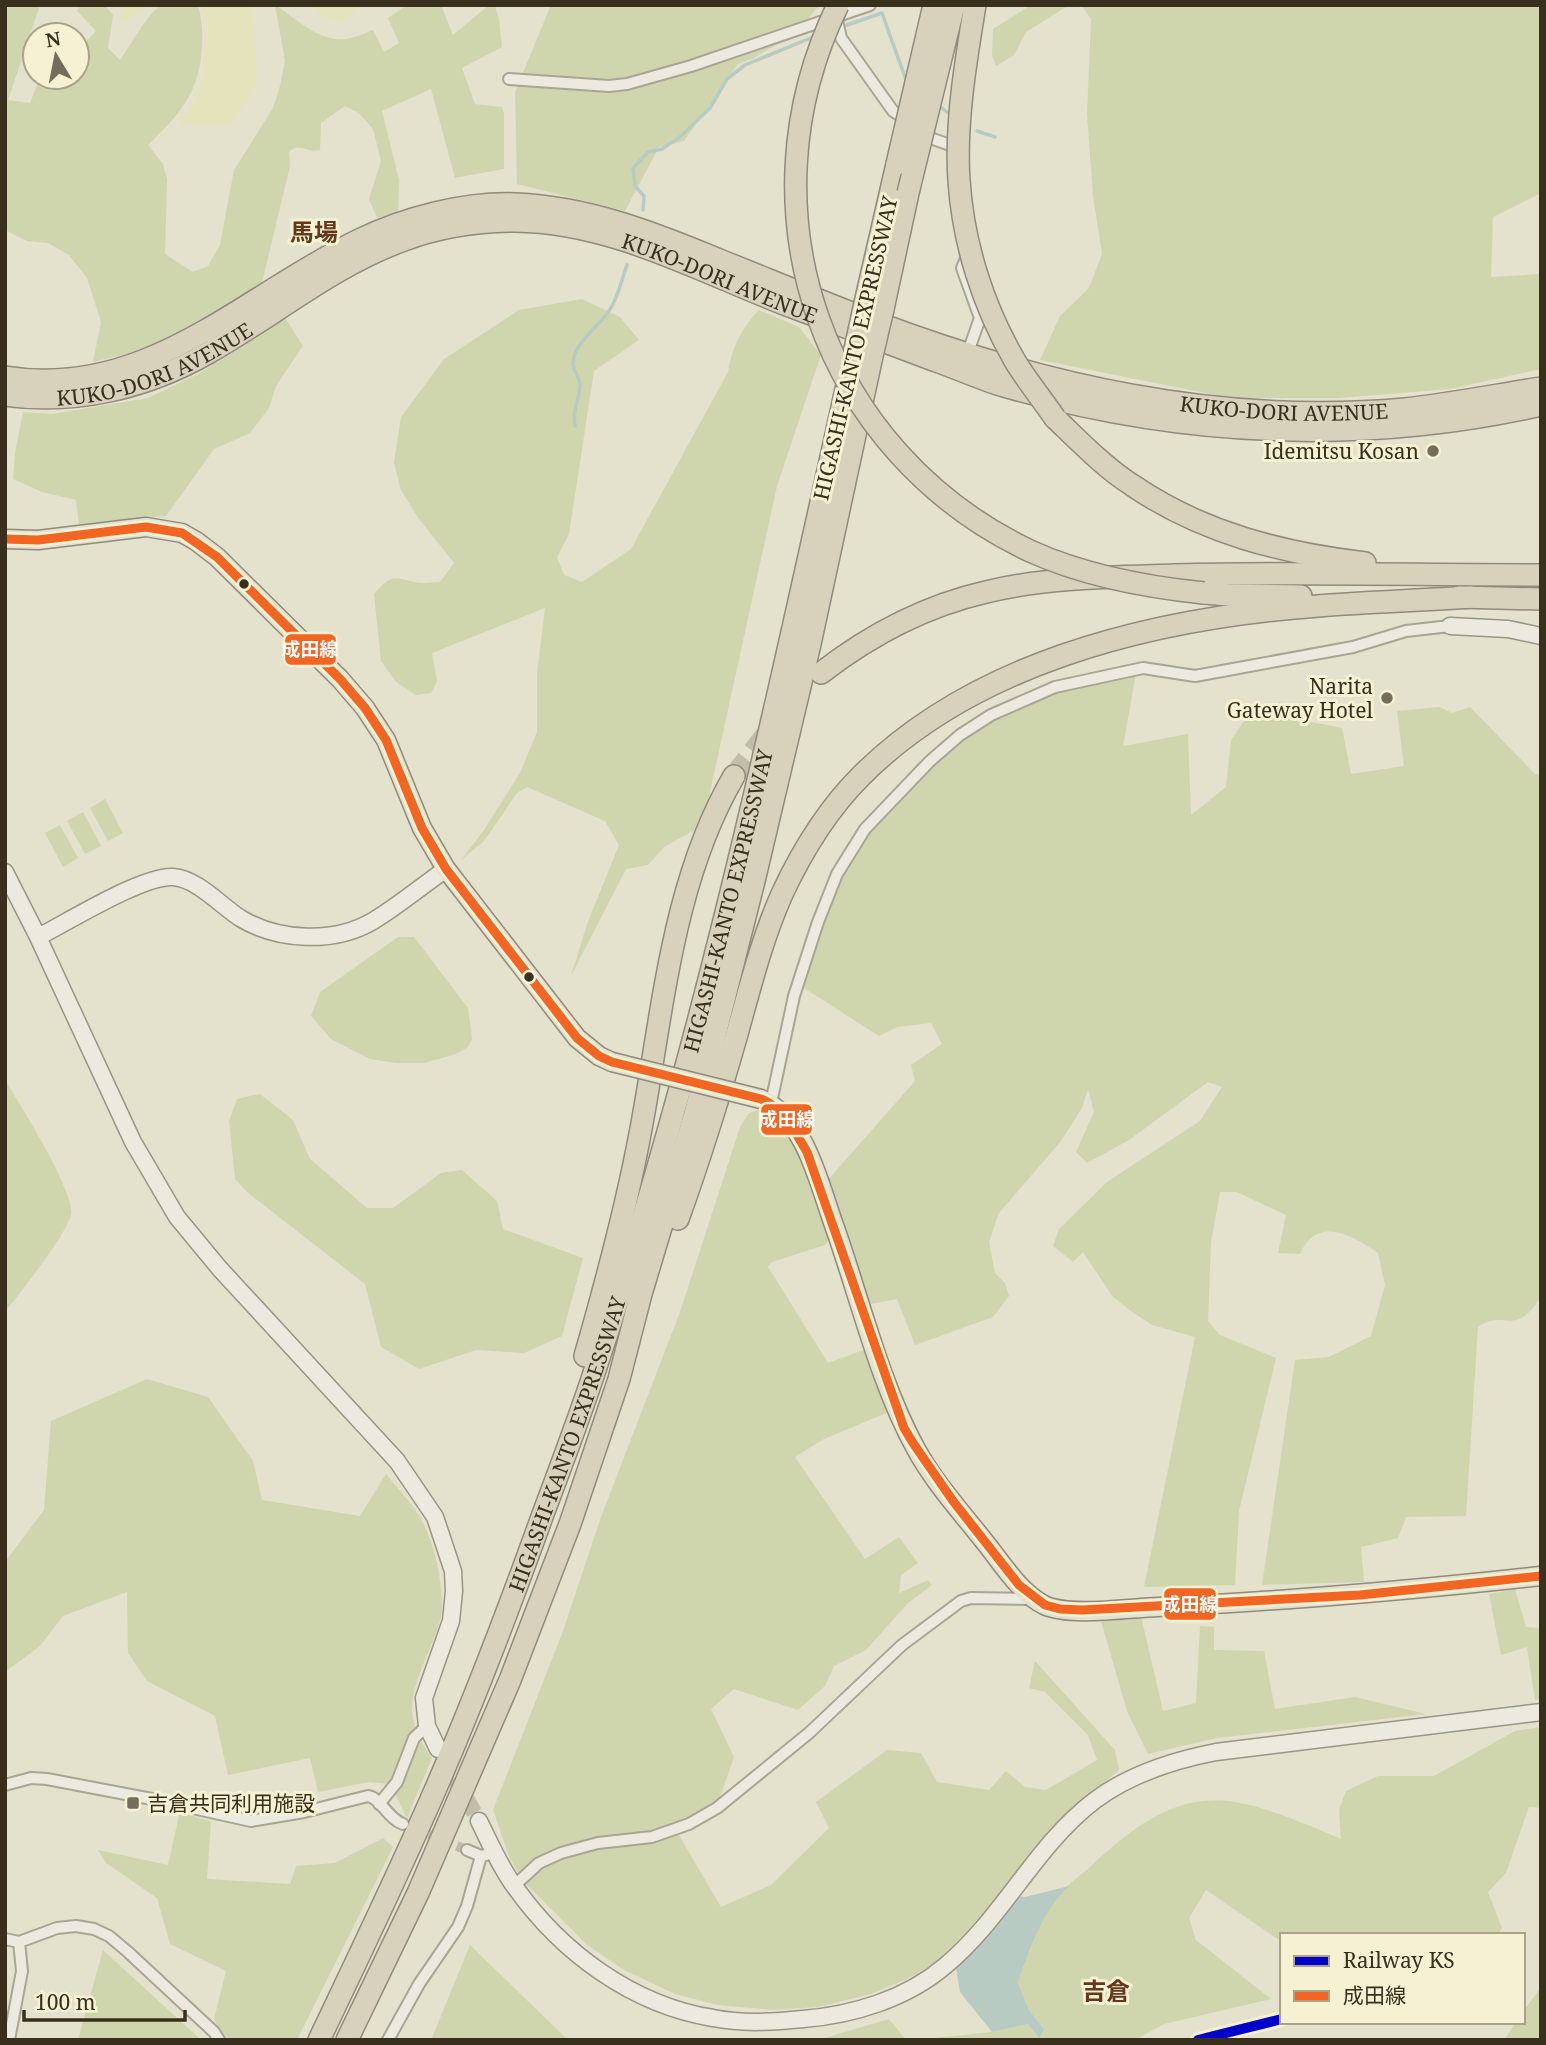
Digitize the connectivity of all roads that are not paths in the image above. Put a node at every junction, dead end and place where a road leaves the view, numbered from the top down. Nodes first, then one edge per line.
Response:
1 (870, 5) edge
2 (934, 5) edge
3 (954, 5) edge
4 (975, 5) edge
5 (982, 5) edge
6 (837, 11) edge
7 (509, 79) dead end
8 (967, 151) junction
9 (874, 306) junction
10 (864, 353) junction
11 (967, 355) junction
12 (5, 377) edge
13 (1541, 388) edge
14 (5, 395) edge
15 (1541, 405) edge
16 (5, 539) edge
17 (1450, 573) junction
18 (1541, 574) edge
19 (1471, 597) junction
20 (1541, 599) edge
21 (1450, 626) joint
22 (1541, 636) edge
23 (821, 673) dead end
24 (734, 776) tunnel mouth
25 (446, 869) junction
26 (5, 872) edge
27 (38, 937) junction
28 (766, 1101) junction
29 (619, 1379) junction
30 (1541, 1576) edge
31 (516, 1590) junction
32 (1035, 1599) junction
33 (1541, 1712) edge
34 (427, 1726) junction
35 (438, 1749) tunnel mouth
36 (5, 1785) edge
37 (379, 1804) junction
38 (479, 1821) tunnel mouth
39 (403, 1824) tunnel mouth
40 (467, 1850) tunnel mouth
41 (488, 1855) junction
42 (514, 1886) junction
43 (5, 1939) edge
44 (19, 1942) junction
45 (9, 2040) edge
46 (219, 2040) edge
47 (320, 2040) edge
48 (347, 2040) edge
49 (388, 2040) edge

1 - 6 street
2 - 9 highway, HIGASHI-KANTO EXPRESSWAY, bridge
3 - 9 highway, HIGASHI-KANTO EXPRESSWAY, bridge
4 - 17 highway, bridge
5 - 8 street
6 - 7 street
6 - 8 street
6 - 19 highway, bridge
8 - 11 street
9 - 10 highway, HIGASHI-KANTO EXPRESSWAY, bridge
10 - 29 highway, HIGASHI-KANTO EXPRESSWAY
10 - 31 highway, HIGASHI-KANTO EXPRESSWAY
11 - 12 highway, KUKO-DORI AVENUE
11 - 13 highway, KUKO-DORI AVENUE
14 - 15 highway, KUKO-DORI AVENUE
16 - 25 main road
17 - 18 highway
17 - 23 highway
19 - 20 highway
19 - 29 highway
21 - 22 street
21 - 28 street
24 - 31 highway
25 - 27 street
25 - 28 main road, bridge
26 - 27 street
27 - 34 street
28 - 32 main road
29 - 48 highway, HIGASHI-KANTO EXPRESSWAY
30 - 32 main road
31 - 47 highway, HIGASHI-KANTO EXPRESSWAY
32 - 42 street
33 - 42 street
34 - 35 street
34 - 37 street
36 - 37 street
37 - 39 street
38 - 41 street
40 - 41 street
41 - 42 street
41 - 49 street
43 - 44 street
44 - 45 street
44 - 46 street

